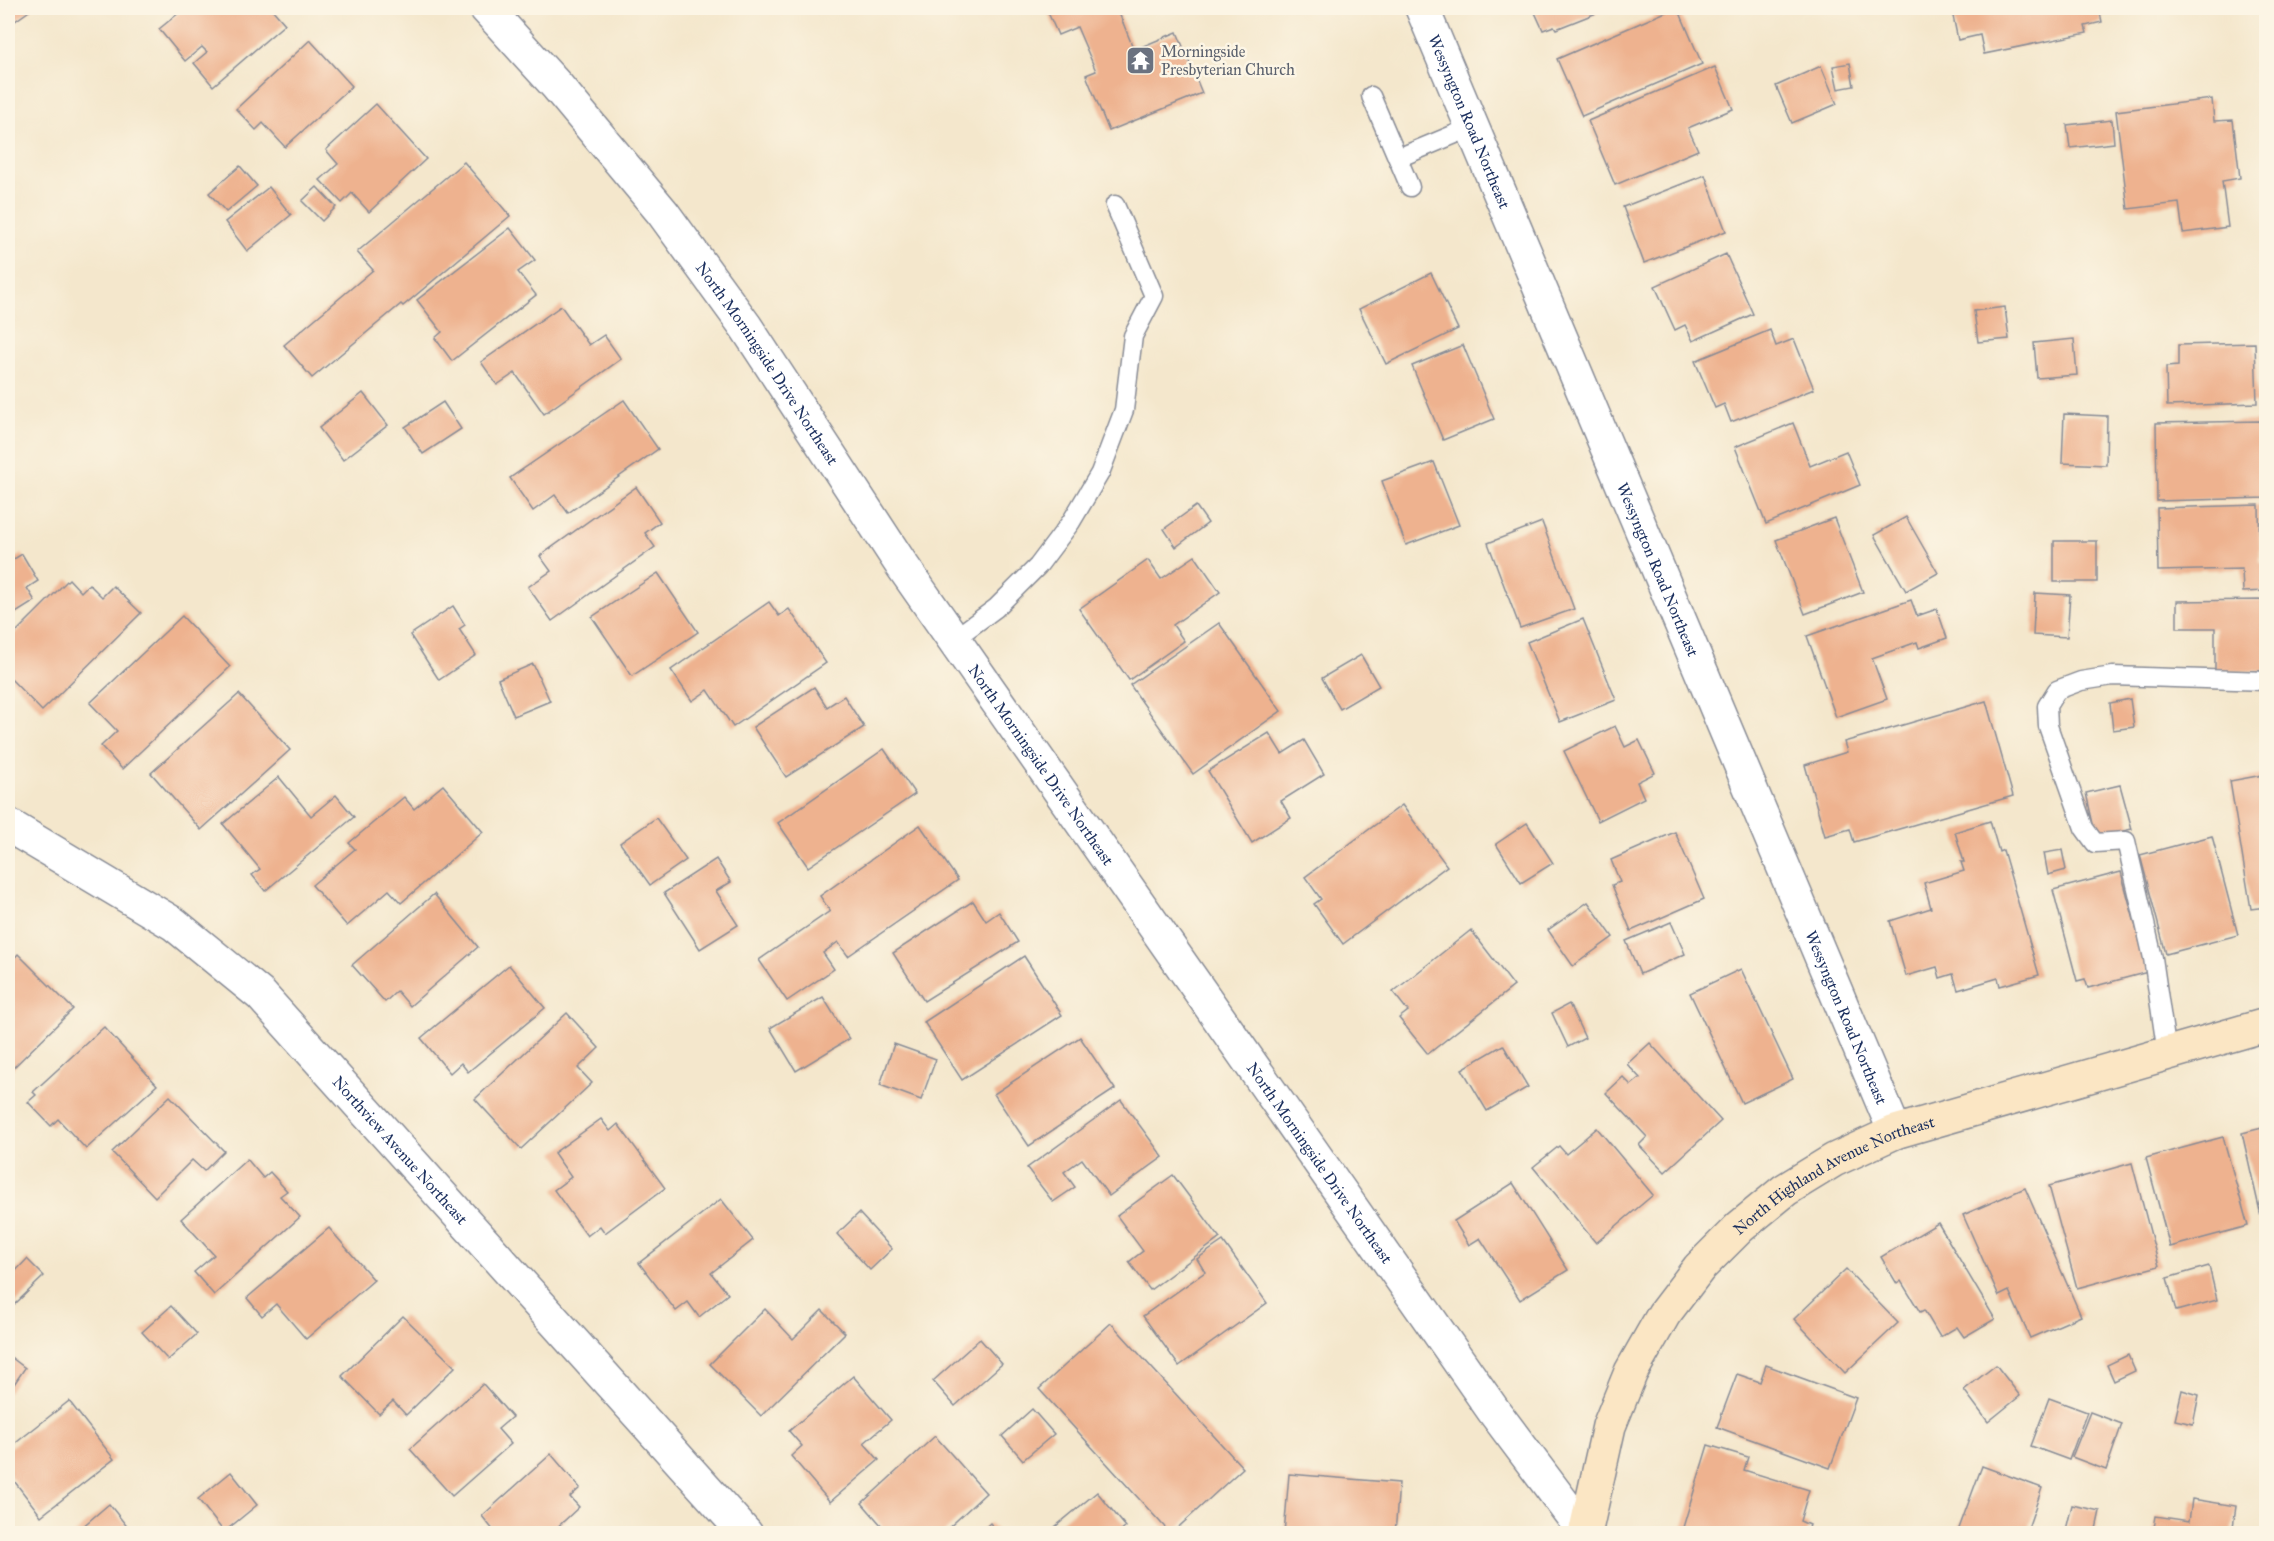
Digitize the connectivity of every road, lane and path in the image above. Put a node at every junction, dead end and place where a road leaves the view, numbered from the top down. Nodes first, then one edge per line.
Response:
1 (486, 8) edge
2 (1422, 8) edge
3 (1371, 96) dead end
4 (1472, 127) junction
5 (1398, 158) junction
6 (1410, 187) dead end
7 (1115, 205) dead end
8 (954, 639) junction
9 (2266, 681) edge
10 (8, 825) edge
11 (2266, 1025) edge
12 (2167, 1054) junction
13 (1895, 1132) junction
14 (746, 1533) edge
15 (1585, 1533) edge

1 - 8 street, North Morningside Drive Northeast
2 - 4 street, Wessyngton Road Northeast
3 - 5 lane
4 - 5 lane
4 - 13 street, Wessyngton Road Northeast
5 - 6 lane
7 - 8 lane
8 - 15 street, North Morningside Drive Northeast
9 - 12 lane
10 - 14 street, Northview Avenue Northeast
11 - 12 street, North Highland Avenue Northeast
12 - 13 street, North Highland Avenue Northeast
13 - 15 street, North Highland Avenue Northeast

